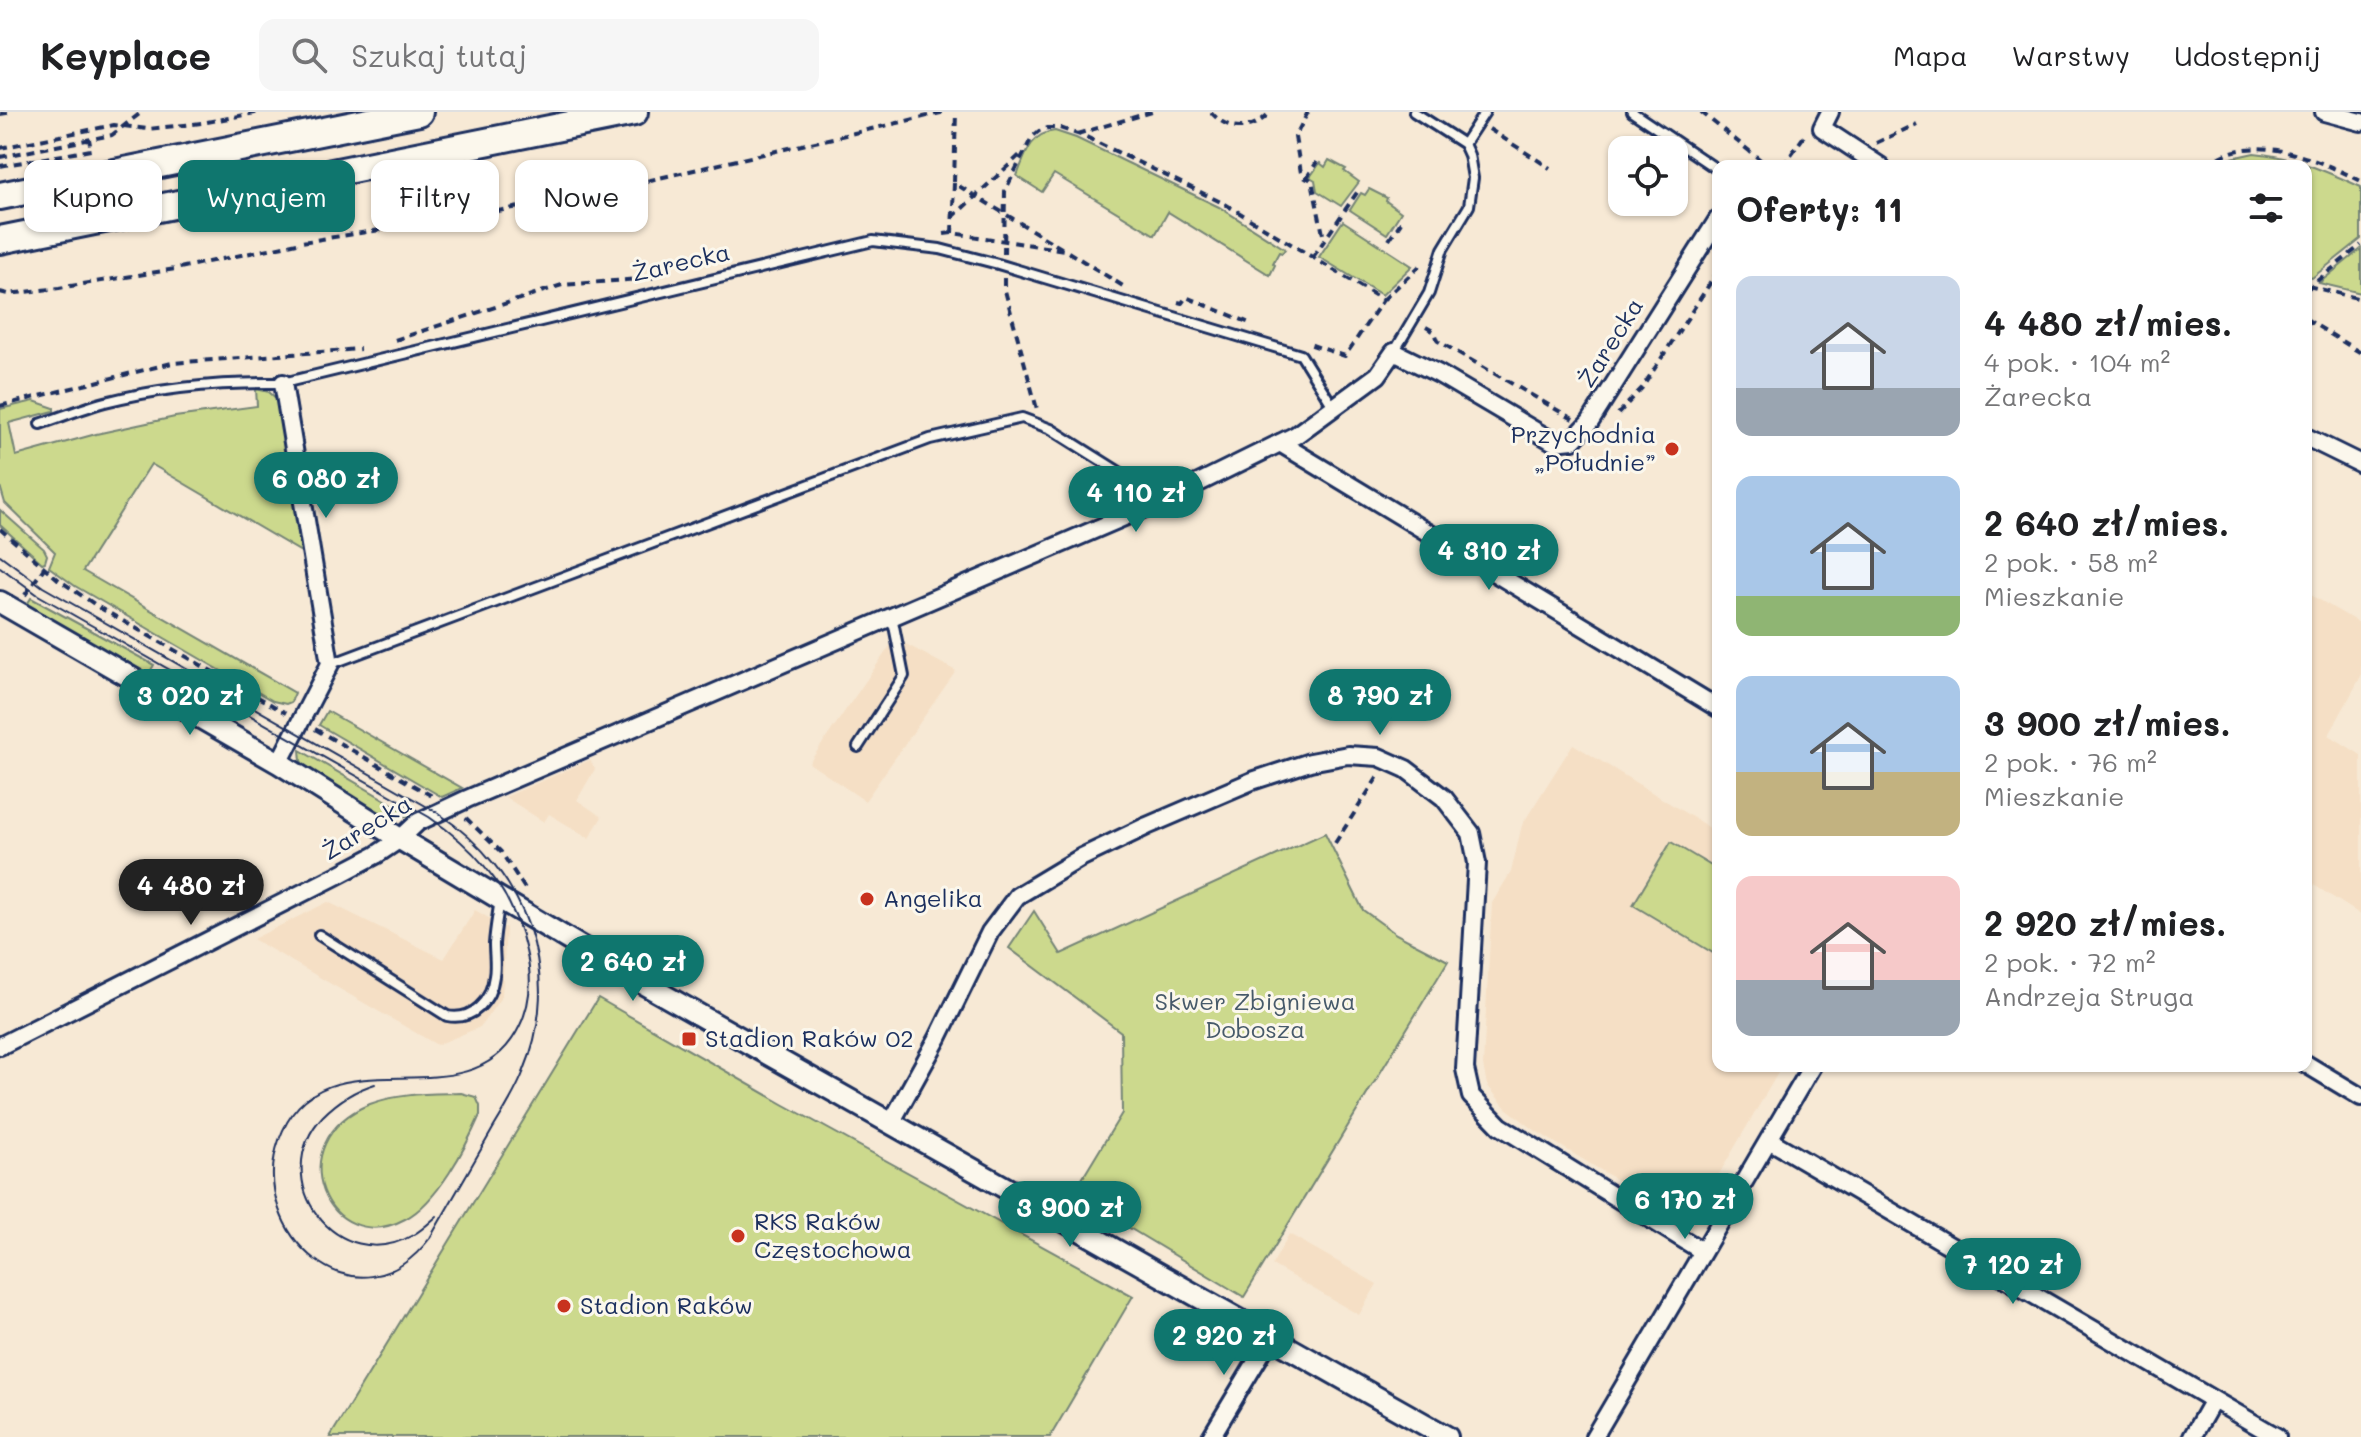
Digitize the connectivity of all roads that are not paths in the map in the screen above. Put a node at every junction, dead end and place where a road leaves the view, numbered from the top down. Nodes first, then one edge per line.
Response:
1 (419, 112) edge
2 (634, 112) edge
3 (1414, 112) edge
4 (1632, 112) edge
5 (1830, 112) edge
6 (2324, 112) edge
7 (1482, 116) edge
8 (2361, 122) edge
9 (1464, 144) junction
10 (1871, 160) edge
11 (1712, 166) edge
12 (0, 196) edge
13 (1712, 228) edge
14 (0, 240) edge
15 (1394, 352) junction
16 (283, 383) junction
17 (1334, 408) junction
18 (40, 424) dead end
19 (2312, 440) edge
20 (1280, 443) junction
21 (2361, 464) edge
22 (1164, 500) junction
23 (0, 602) edge
24 (892, 616) junction
25 (330, 664) junction
26 (1712, 704) edge
27 (858, 747) dead end
28 (279, 763) junction
29 (400, 839) junction
30 (500, 898) junction
31 (319, 935) dead end
32 (0, 1046) edge
33 (2312, 1068) edge
34 (1809, 1072) edge
35 (2361, 1097) edge
36 (891, 1123) junction
37 (1769, 1140) junction
38 (1702, 1251) junction
39 (1271, 1337) junction
40 (2213, 1400) junction
41 (1211, 1437) edge
42 (1447, 1437) edge
43 (1594, 1437) edge
44 (2192, 1437) edge
45 (2277, 1437) edge

1 - 12 main road
2 - 14 main road
3 - 9 lane
4 - 11 lane
5 - 10 street
6 - 8 street
7 - 9 lane
9 - 15 lane, Żarecka
13 - 15 street, Żarecka
15 - 17 street, Żarecka
16 - 17 lane, Żarecka
16 - 18 lane, Żarecka
16 - 25 street
17 - 20 street, Żarecka
19 - 21 street
20 - 22 street, Żarecka
20 - 26 street
22 - 24 street, Żarecka
22 - 25 lane
23 - 28 street
24 - 27 lane
24 - 29 street, Żarecka
25 - 28 street
28 - 29 street
29 - 30 street
29 - 32 street, Żarecka
30 - 31 lane
30 - 36 street
33 - 35 street
34 - 37 street
36 - 38 street
36 - 39 street
37 - 38 street
37 - 40 street
38 - 43 street
39 - 41 street
39 - 42 street
40 - 44 street
40 - 45 street

